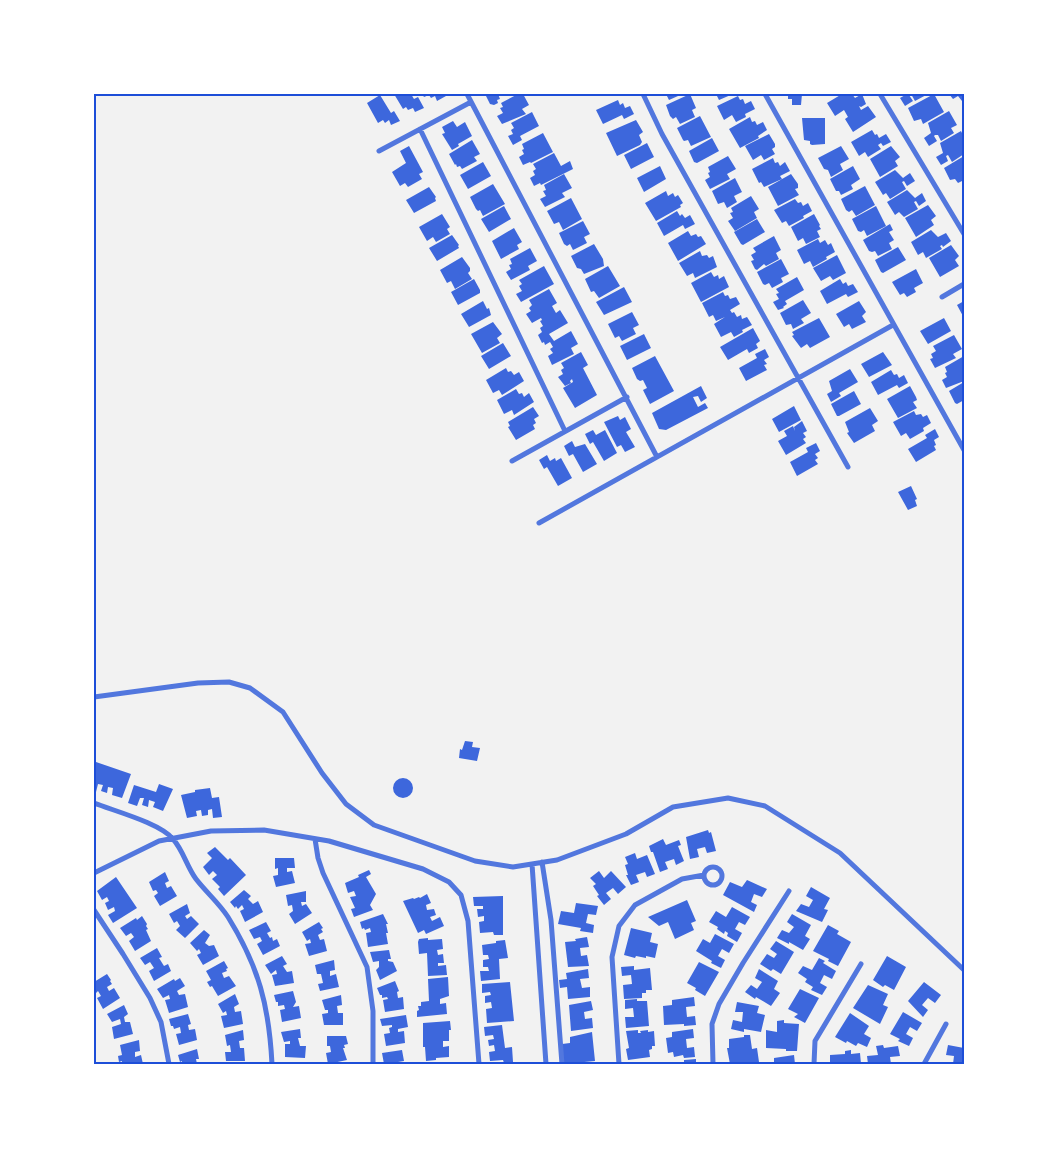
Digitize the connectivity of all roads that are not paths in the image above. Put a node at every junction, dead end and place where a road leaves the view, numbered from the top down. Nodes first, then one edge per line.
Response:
1 (467, 94) edge
2 (643, 94) edge
3 (765, 94) edge
4 (880, 94) edge
5 (471, 102) junction
6 (420, 129) junction
7 (378, 151) dead end
8 (964, 234) edge
9 (964, 284) edge
10 (942, 297) dead end
11 (893, 325) junction
12 (799, 378) junction
13 (626, 397) junction
14 (565, 431) junction
15 (964, 450) edge
16 (657, 457) junction
17 (512, 462) dead end
18 (848, 466) dead end
19 (539, 523) dead end
20 (94, 697) edge
21 (94, 803) edge
22 (173, 838) junction
23 (315, 839) junction
24 (542, 862) junction
25 (532, 864) junction
26 (94, 872) edge
27 (704, 875) dead end
28 (789, 891) dead end
29 (94, 910) edge
30 (861, 964) dead end
31 (964, 970) edge
32 (946, 1024) dead end
33 (169, 1064) edge
34 (272, 1064) edge
35 (374, 1064) edge
36 (479, 1064) edge
37 (546, 1064) edge
38 (562, 1064) edge
39 (619, 1064) edge
40 (713, 1064) edge
41 (814, 1064) edge
42 (924, 1064) edge

1 - 5 street
2 - 12 street
3 - 11 street
4 - 8 street
5 - 6 street
5 - 13 street
6 - 7 street
6 - 14 street
9 - 10 street
11 - 12 street
11 - 15 street
12 - 16 street
12 - 18 street
13 - 14 street
13 - 16 street
14 - 17 street
16 - 19 street
20 - 25 street
21 - 22 street
22 - 23 street
22 - 26 street
22 - 34 street
23 - 35 street
23 - 36 street
24 - 25 street
24 - 31 street
24 - 38 street
25 - 37 street
27 - 39 street
28 - 40 street
29 - 33 street
30 - 41 street
32 - 42 street

